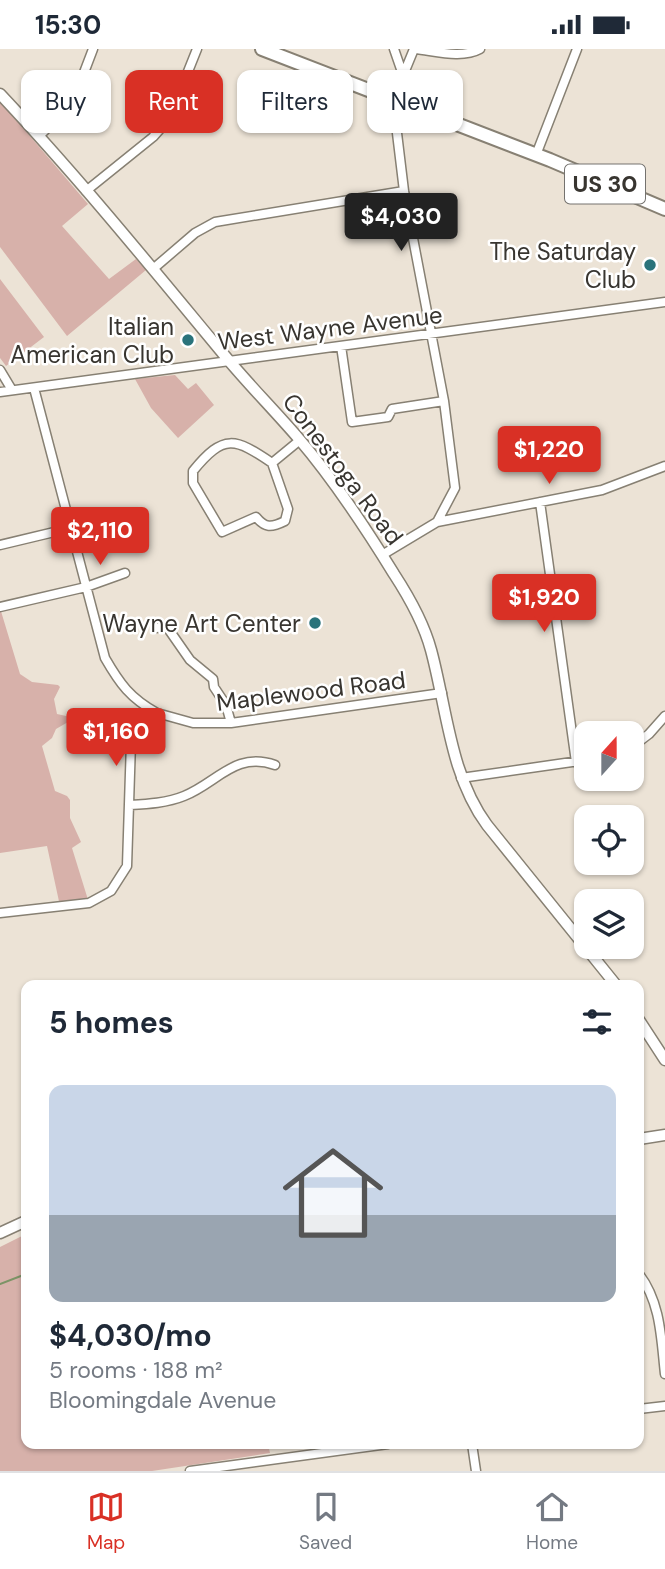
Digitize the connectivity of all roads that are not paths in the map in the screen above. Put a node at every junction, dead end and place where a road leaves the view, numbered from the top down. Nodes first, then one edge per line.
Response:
1 (93, 49) edge
2 (197, 49) edge
3 (262, 49) edge
4 (394, 49) edge
5 (414, 49) edge
6 (480, 49) edge
7 (577, 49) edge
8 (401, 70) edge
9 (405, 70) edge
10 (367, 90) edge
11 (0, 95) edge
12 (463, 127) edge
13 (397, 133) edge
14 (39, 136) junction
15 (536, 155) junction
16 (86, 191) junction
17 (404, 191) junction
18 (665, 209) edge
19 (153, 269) junction
20 (665, 302) edge
21 (431, 334) junction
22 (341, 346) junction
23 (228, 360) junction
24 (0, 370) edge
25 (34, 388) junction
26 (12, 390) junction
27 (0, 392) edge
28 (444, 401) junction
29 (300, 440) junction
30 (272, 463) junction
31 (665, 466) edge
32 (540, 502) junction
33 (437, 521) junction
34 (71, 528) junction
35 (0, 545) edge
36 (382, 555) junction
37 (125, 573) dead end
38 (86, 587) junction
39 (0, 607) edge
40 (156, 628) dead end
41 (442, 693) junction
42 (157, 713) junction
43 (665, 716) edge
44 (231, 723) junction
45 (644, 738) edge
46 (574, 748) edge
47 (574, 762) edge
48 (275, 765) dead end
49 (461, 778) junction
50 (129, 806) junction
51 (0, 913) edge
52 (612, 980) edge
53 (644, 1027) edge
54 (663, 1052) edge
55 (665, 1135) edge
56 (644, 1138) edge
57 (21, 1223) edge
58 (0, 1233) edge
59 (644, 1282) edge
60 (665, 1374) edge
61 (665, 1406) edge
62 (644, 1408) edge
63 (351, 1449) edge
64 (473, 1449) edge
65 (190, 1471) edge
66 (476, 1471) edge

1 - 14 street
2 - 16 street
3 - 10 highway, US 30
4 - 8 street
5 - 6 street
5 - 9 street
7 - 15 street
11 - 14 main road, Conestoga Road
12 - 15 highway, US 30
13 - 17 street
14 - 16 main road, Conestoga Road
15 - 18 highway, US 30
16 - 19 main road, Conestoga Road
17 - 19 street
17 - 21 street
19 - 23 main road, Conestoga Road
20 - 21 street, West Wayne Avenue
21 - 22 street, West Wayne Avenue
21 - 28 street
22 - 23 street, West Wayne Avenue
22 - 28 street
23 - 25 street, West Wayne Avenue
23 - 29 main road, Conestoga Road
24 - 26 street
25 - 26 street, West Wayne Avenue
25 - 34 street
26 - 27 street, West Wayne Avenue
28 - 33 street
29 - 30 street
29 - 36 main road, Conestoga Road
30 - 30 street
31 - 32 street
32 - 33 street
32 - 46 street
33 - 36 street
34 - 35 street
34 - 38 street
36 - 41 main road, Conestoga Road
37 - 38 street
38 - 39 street
38 - 42 street
40 - 44 street
41 - 44 street, Maplewood Road
41 - 49 main road, Conestoga Road
42 - 44 street, Maplewood Road
42 - 50 street
43 - 45 street
47 - 49 street
48 - 50 street
49 - 52 main road, Conestoga Road
50 - 51 street
53 - 54 main road
55 - 56 main road
57 - 58 main road
59 - 60 street
61 - 62 street
63 - 65 street
64 - 66 street

